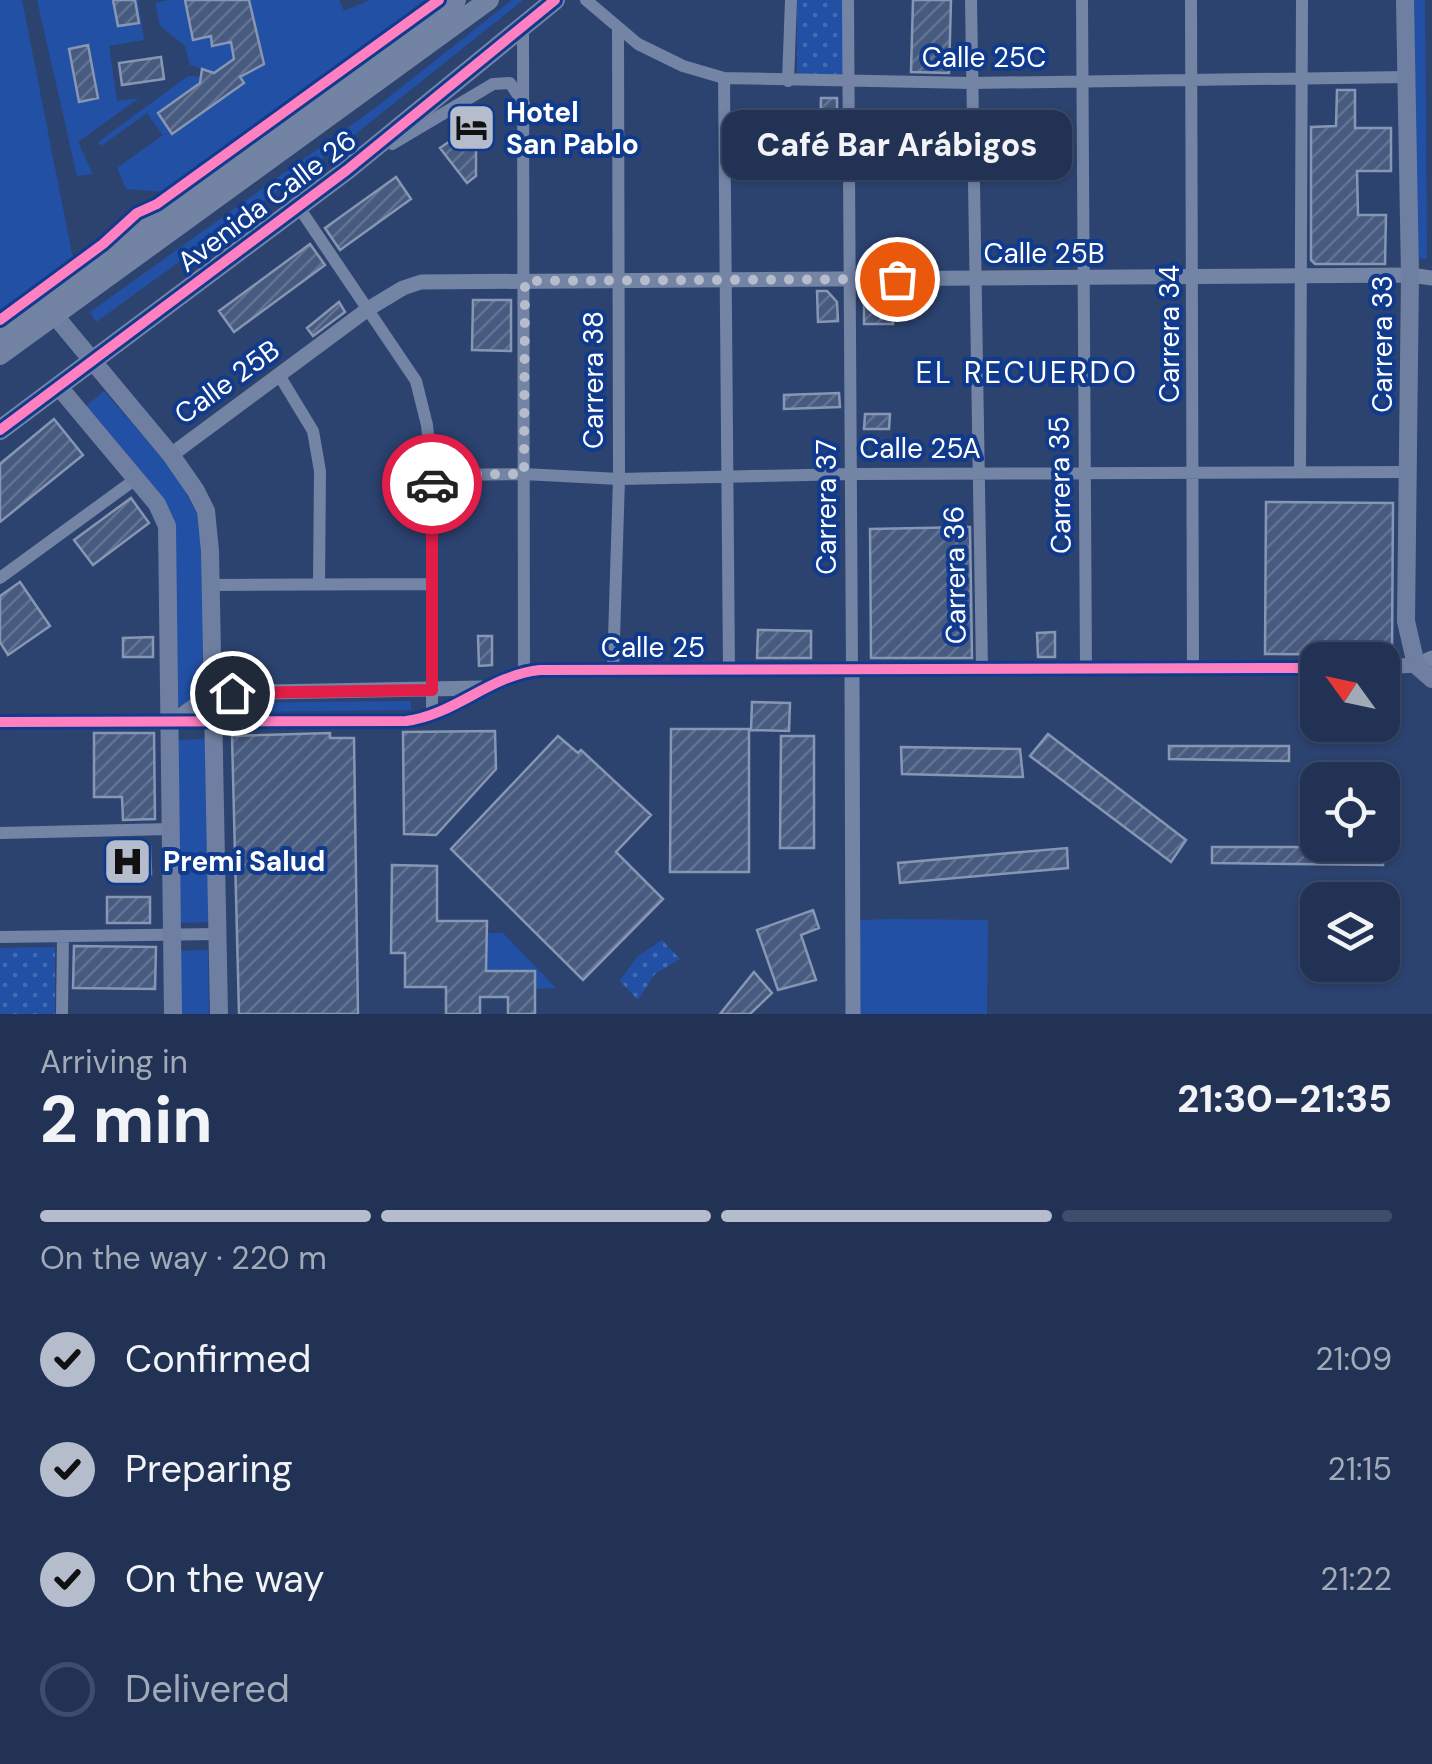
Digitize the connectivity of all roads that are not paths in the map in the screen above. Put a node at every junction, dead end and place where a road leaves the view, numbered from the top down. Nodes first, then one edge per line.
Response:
1 (456, 0) edge
2 (488, 0) edge
3 (555, 0) edge
4 (586, 0) edge
5 (791, 0) edge
6 (848, 0) edge
7 (971, 0) edge
8 (1082, 0) edge
9 (1191, 0) edge
10 (1302, 0) edge
11 (1405, 0) edge
12 (524, 26) junction
13 (618, 29) junction
14 (724, 78) junction
15 (1406, 78) junction
16 (1304, 79) junction
17 (1192, 80) junction
18 (788, 81) junction
19 (1082, 82) junction
20 (849, 83) junction
21 (972, 83) junction
22 (525, 106) junction
23 (346, 170) junction
24 (298, 206) junction
25 (1302, 276) junction
26 (1410, 276) junction
27 (1194, 277) junction
28 (975, 278) junction
29 (1083, 278) junction
30 (1432, 278) edge
31 (850, 279) junction
32 (727, 280) junction
33 (525, 281) junction
34 (618, 281) junction
35 (49, 308) junction
36 (368, 309) junction
37 (0, 333) edge
38 (0, 355) edge
39 (93, 361) junction
40 (278, 375) junction
41 (58, 386) junction
42 (0, 430) edge
43 (170, 455) junction
44 (1194, 472) junction
45 (1300, 472) junction
46 (1409, 472) junction
47 (978, 473) junction
48 (1084, 473) junction
49 (524, 474) junction
50 (851, 474) junction
51 (432, 475) junction
52 (727, 476) junction
53 (137, 478) junction
54 (619, 478) junction
55 (0, 578) edge
56 (319, 584) junction
57 (431, 584) junction
58 (211, 585) junction
59 (1424, 661) edge
60 (1086, 668) junction
61 (1193, 668) junction
62 (1300, 668) edge
63 (852, 669) junction
64 (982, 669) junction
65 (613, 670) junction
66 (728, 670) junction
67 (524, 672) junction
68 (1432, 680) edge
69 (484, 688) junction
70 (432, 690) junction
71 (212, 694) junction
72 (432, 716) junction
73 (0, 722) edge
74 (213, 722) junction
75 (170, 723) junction
76 (170, 830) junction
77 (0, 833) edge
78 (217, 934) junction
79 (171, 935) junction
80 (63, 936) junction
81 (0, 937) edge
82 (62, 1014) edge
83 (172, 1014) edge
84 (219, 1014) edge
85 (853, 1014) edge

1 - 35 main road, Avenida Calle 26
2 - 35 main road, Avenida Calle 26
3 - 12 main road, Avenida Calle 26
4 - 13 street, Calle 25C
5 - 18 street
6 - 20 street, Carrera 37
7 - 21 street, Carrera 36
8 - 19 street, Carrera 35
9 - 17 street, Carrera 34
10 - 16 street
11 - 15 main road, Carrera 33
12 - 22 street
12 - 23 main road, Avenida Calle 26
13 - 14 street, Calle 25C
13 - 34 street, Carrera 38
14 - 18 street, Calle 25C
14 - 32 street
15 - 16 street, Calle 25C
15 - 26 main road, Carrera 33
16 - 17 street, Calle 25C
16 - 25 street
17 - 19 street, Calle 25C
17 - 27 street, Carrera 34
18 - 20 street, Calle 25C
19 - 21 street, Calle 25C
19 - 29 street, Carrera 35
20 - 21 street, Calle 25C
20 - 31 street, Carrera 37
21 - 28 street, Carrera 36
22 - 23 street
22 - 33 street
23 - 24 main road, Avenida Calle 26
24 - 36 street
24 - 39 main road, Avenida Calle 26
25 - 26 street, Calle 25B
25 - 27 street, Calle 25B
25 - 45 street
26 - 30 street, Calle 25B
26 - 46 main road, Carrera 33
27 - 29 street, Calle 25B
27 - 44 street, Carrera 34
28 - 29 street, Calle 25B
28 - 31 street, Calle 25B
28 - 47 street, Carrera 36
29 - 48 street, Carrera 35
31 - 32 street, Calle 25B
31 - 50 street, Carrera 37
32 - 34 street, Calle 25B
32 - 52 street
33 - 34 street, Calle 25B
33 - 36 street, Calle 25B
33 - 49 street
34 - 54 street, Carrera 38
35 - 37 main road, Avenida Calle 26
35 - 38 main road, Avenida Calle 26
35 - 39 main road
36 - 40 street, Calle 25B
36 - 51 street
39 - 41 main road, Avenida Calle 26
39 - 43 main road
40 - 43 street, Calle 25B
40 - 56 street
41 - 42 main road, Avenida Calle 26
41 - 53 main road
43 - 58 main road
44 - 45 street, Calle 25A
44 - 48 street, Calle 25A
44 - 61 street, Carrera 34
45 - 46 street, Calle 25A
46 - 59 main road, Carrera 33
47 - 48 street, Calle 25A
47 - 50 street, Calle 25A
47 - 64 street, Carrera 36
48 - 60 street, Carrera 35
49 - 51 street, Calle 25A
49 - 54 street, Calle 25A
49 - 67 street
50 - 52 street, Calle 25A
50 - 63 street, Carrera 37
51 - 57 street
52 - 54 street, Calle 25A
52 - 66 street
53 - 55 street
53 - 75 main road
54 - 65 street, Carrera 38
56 - 57 street
56 - 58 street
57 - 70 street
58 - 71 main road
59 - 68 main road
60 - 61 street, Calle 25
60 - 64 street, Calle 25
61 - 62 street, Calle 25
63 - 64 street, Calle 25
63 - 66 street, Calle 25
63 - 85 street, Carrera 37
65 - 66 street, Calle 25
65 - 67 street, Calle 25
67 - 69 street, Calle 25
69 - 70 street, Calle 25
69 - 72 street, Calle 25
70 - 71 street, Calle 25
70 - 72 street
71 - 74 main road
71 - 75 street
72 - 74 street, Calle 25
73 - 75 street, Calle 25
74 - 75 street, Calle 25
74 - 78 main road
75 - 76 main road
76 - 77 street
76 - 79 main road
78 - 79 street
78 - 84 main road
79 - 80 street
79 - 83 main road
80 - 81 street
80 - 82 street

